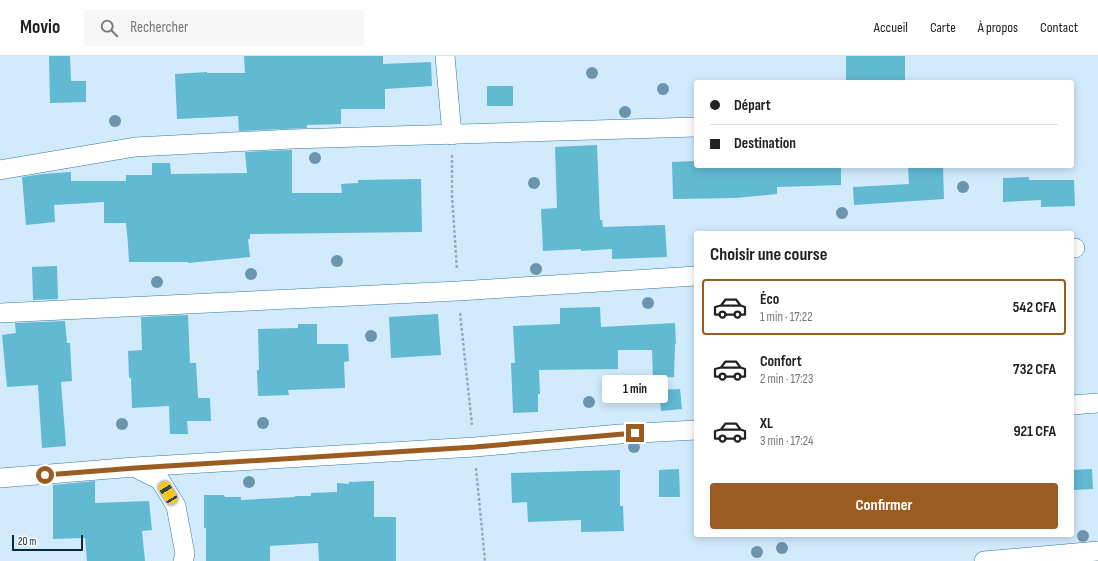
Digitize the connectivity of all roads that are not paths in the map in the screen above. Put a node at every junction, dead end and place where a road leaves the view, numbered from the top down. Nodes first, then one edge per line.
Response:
1 (445, 56) edge
2 (694, 127) edge
3 (452, 135) junction
4 (0, 170) edge
5 (694, 276) edge
6 (0, 312) edge
7 (1098, 403) edge
8 (1074, 405) edge
9 (694, 430) edge
10 (135, 468) junction
11 (0, 478) edge
12 (1098, 551) edge
13 (183, 561) edge
14 (984, 561) edge

1 - 3 street
2 - 3 street
3 - 4 street
5 - 6 street
7 - 8 street
9 - 10 street
10 - 11 street
10 - 13 street
12 - 14 street

